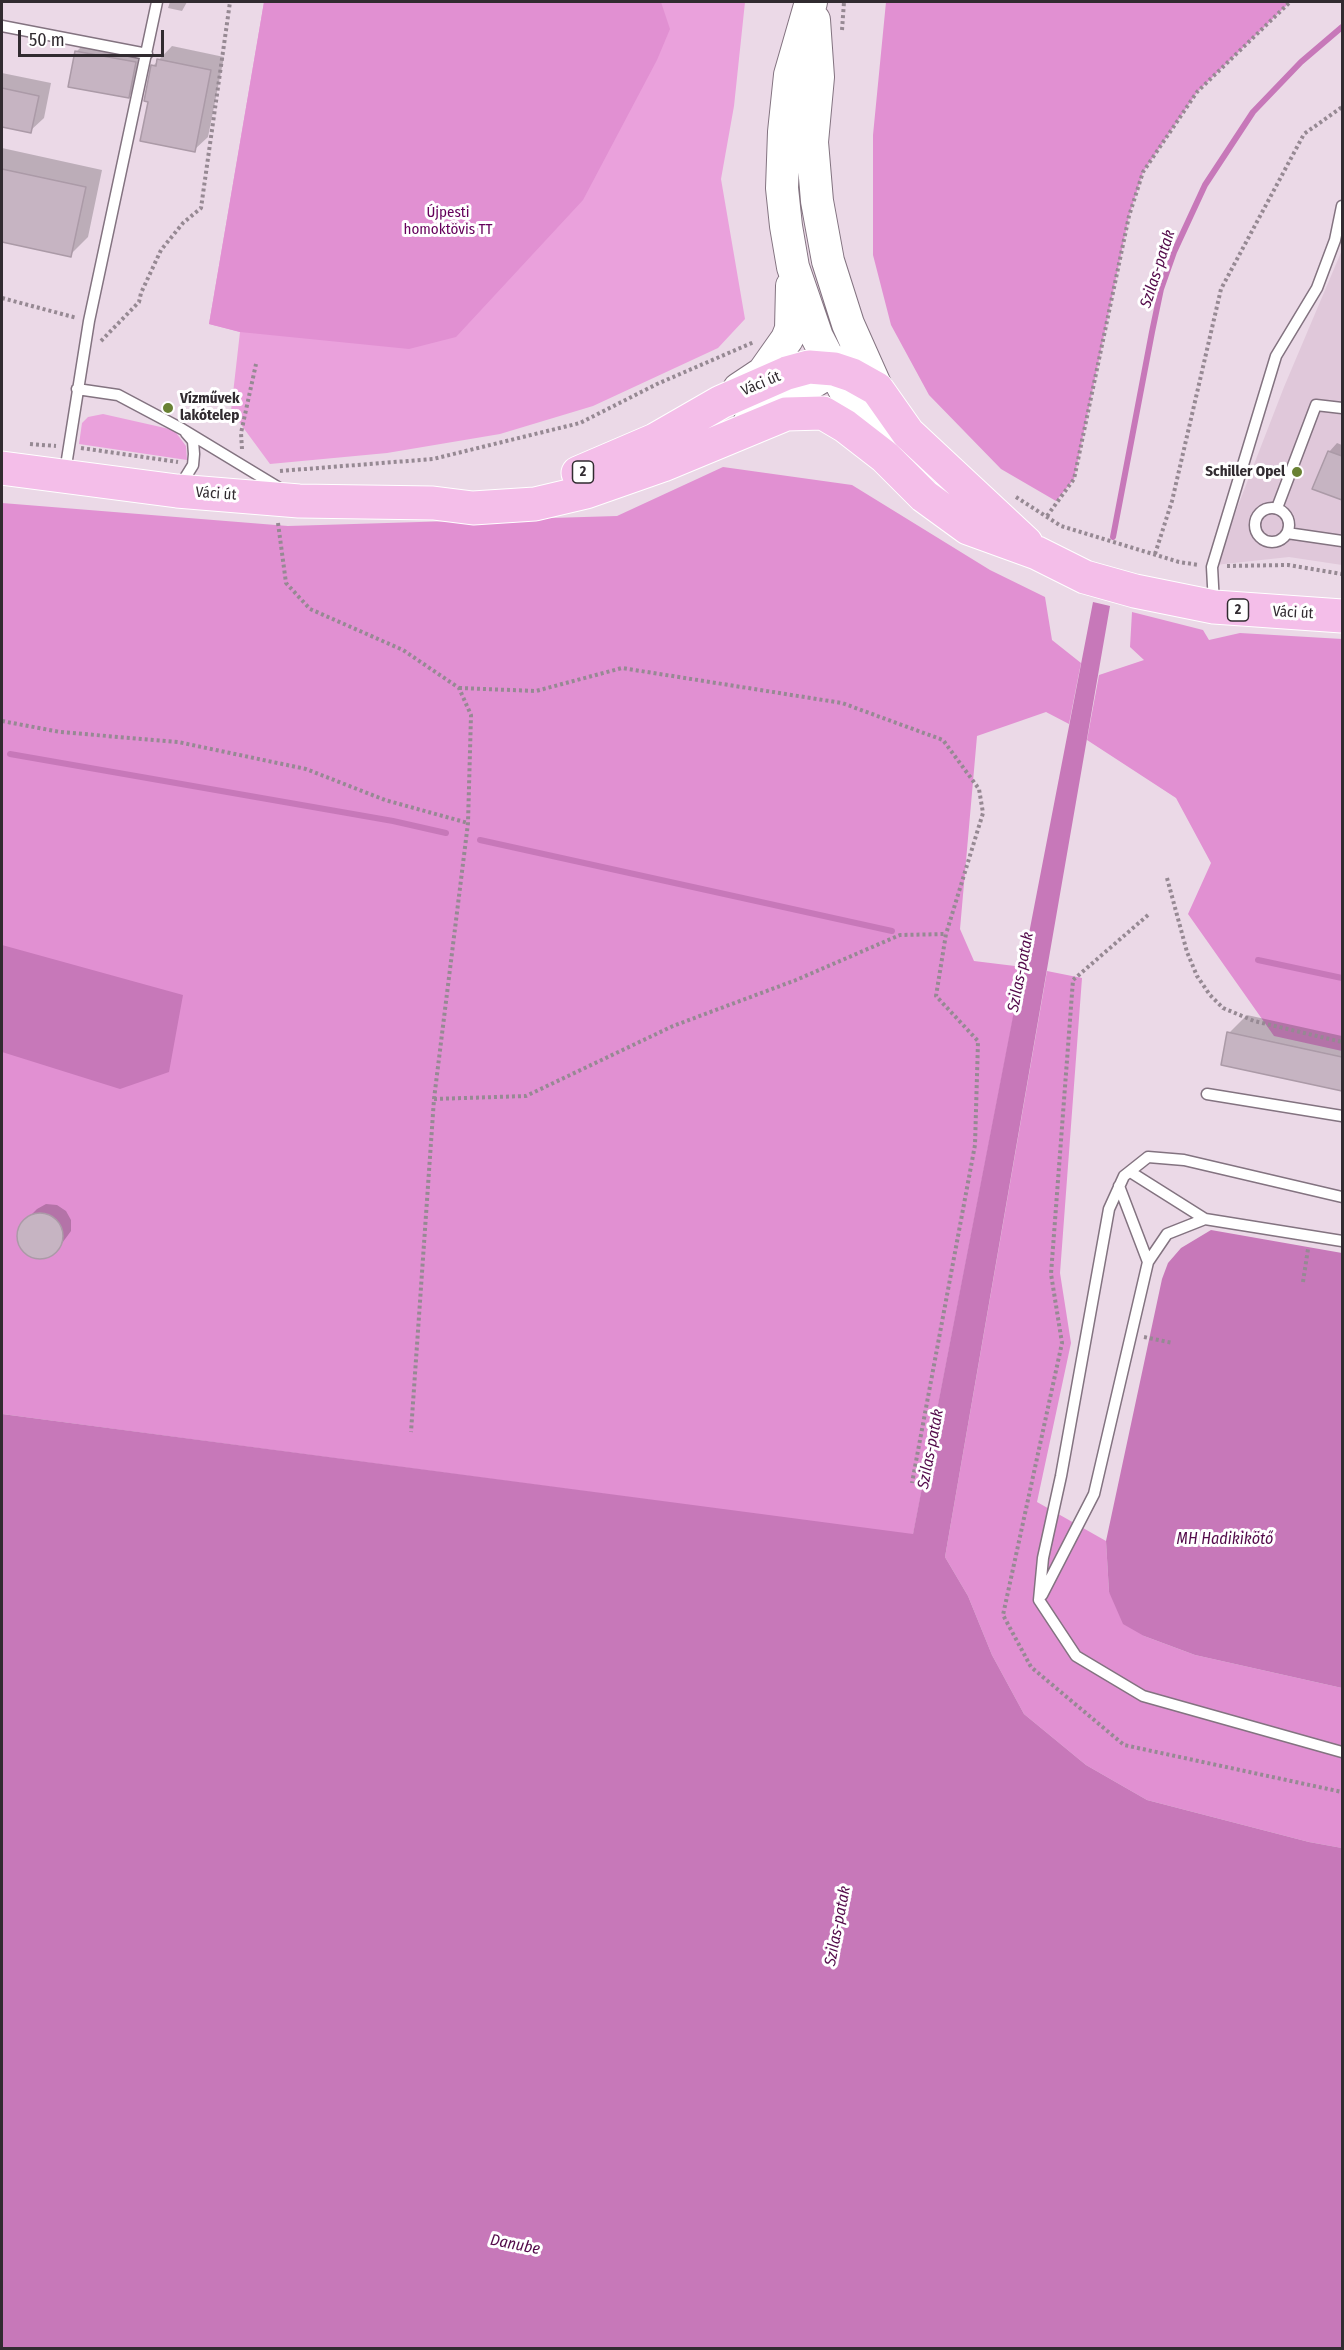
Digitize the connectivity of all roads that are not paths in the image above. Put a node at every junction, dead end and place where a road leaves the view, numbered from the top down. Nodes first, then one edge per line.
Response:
1 (157, 2) edge
2 (812, 2) edge
3 (2, 26) edge
4 (147, 54) junction
5 (1342, 206) edge
6 (793, 267) junction
7 (848, 324) junction
8 (834, 369) junction
9 (76, 388) junction
10 (877, 389) junction
11 (721, 402) junction
12 (1342, 408) edge
13 (182, 429) junction
14 (727, 436) junction
15 (885, 457) junction
16 (66, 462) junction
17 (2, 468) edge
18 (185, 478) junction
19 (287, 500) junction
20 (433, 503) junction
21 (1277, 508) junction
22 (1287, 534) junction
23 (1342, 541) edge
24 (1037, 553) junction
25 (1214, 607) junction
26 (1342, 616) edge
27 (1207, 1094) dead end
28 (1342, 1116) edge
29 (1132, 1173) junction
30 (1119, 1186) junction
31 (1342, 1197) edge
32 (1205, 1219) junction
33 (1342, 1241) edge
34 (1148, 1262) junction
35 (1039, 1600) junction
36 (1342, 1752) edge

1 - 4 lane
2 - 6 main road
2 - 7 main road
3 - 4 lane
4 - 9 lane
5 - 25 lane
6 - 8 main road
6 - 11 main road
7 - 8 main road
7 - 10 main road
8 - 10 main road, Váci út / 2
8 - 11 main road, Váci út / 2
8 - 14 main road
8 - 15 main road
9 - 13 lane
9 - 16 lane
10 - 24 main road, Váci út / 2
11 - 20 main road, Váci út / 2
12 - 21 lane
13 - 18 lane
13 - 19 lane
14 - 15 main road, Váci út / 2
14 - 20 main road, Váci út / 2
15 - 24 main road, Váci út / 2
16 - 17 main road, Váci út / 2
16 - 18 main road, Váci út / 2
18 - 19 main road, Váci út / 2
19 - 20 main road, Váci út / 2
21 - 22 lane
21 - 22 lane
22 - 23 lane
24 - 25 main road, Váci út / 2
25 - 26 main road, Váci út / 2
27 - 28 lane
29 - 30 lane
29 - 31 lane
29 - 32 lane
30 - 34 lane
30 - 35 lane
32 - 33 lane
32 - 34 lane
34 - 35 lane
35 - 36 lane

